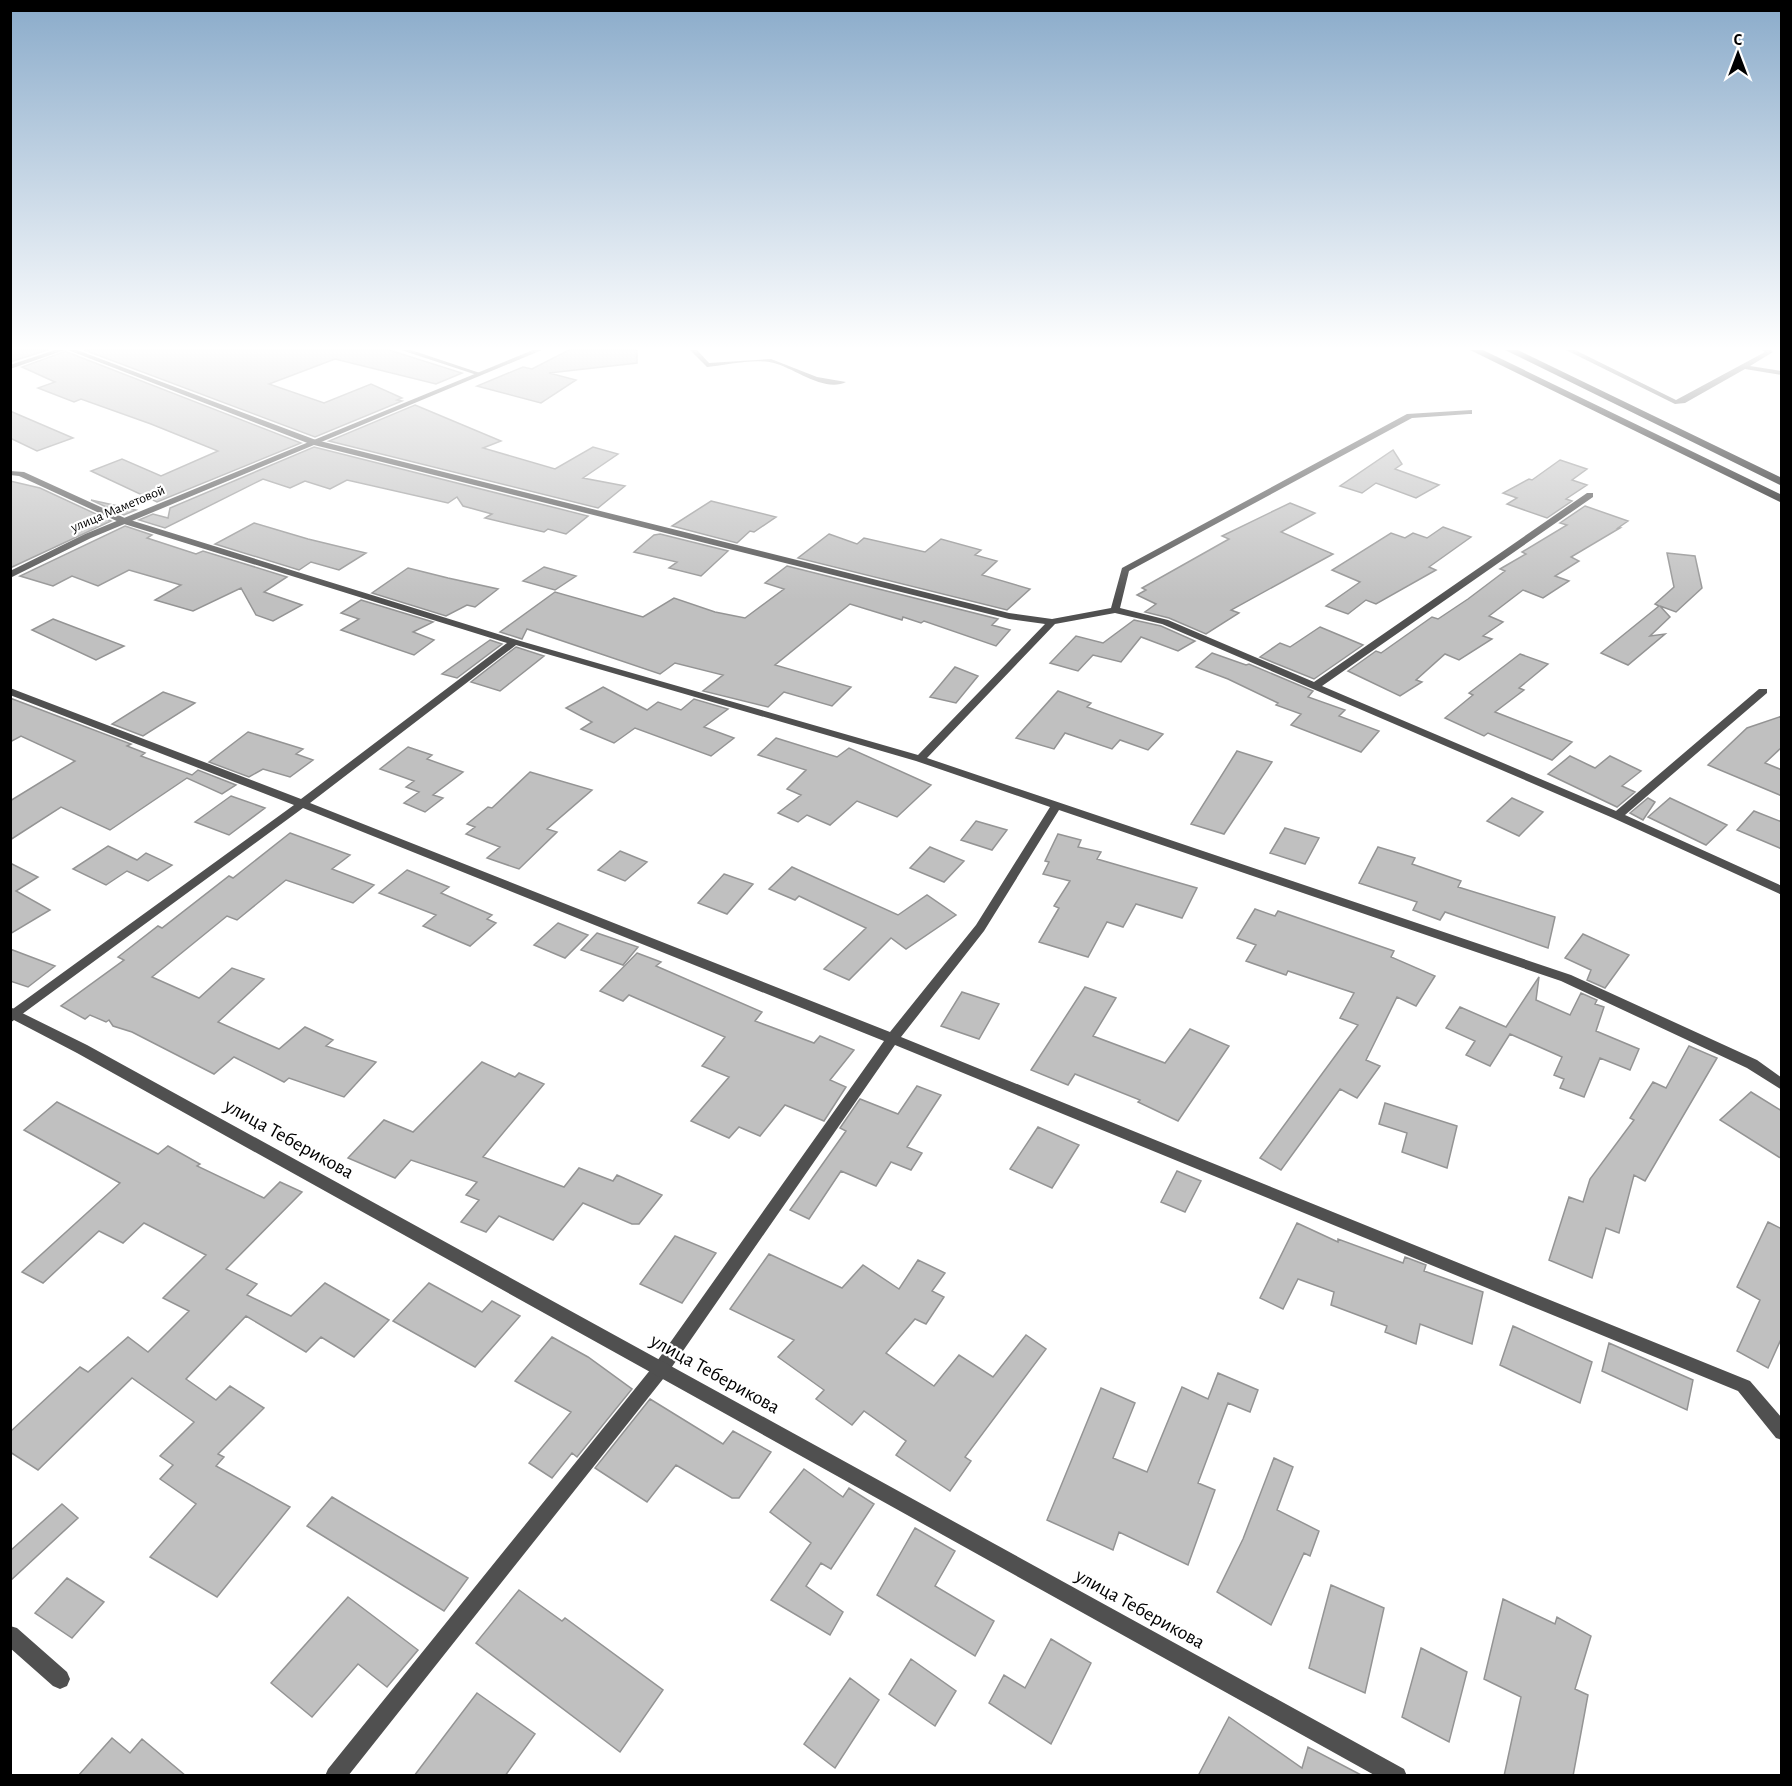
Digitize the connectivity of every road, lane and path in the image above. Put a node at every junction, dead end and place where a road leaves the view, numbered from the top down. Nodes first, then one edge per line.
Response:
1 (290, 433) edge
2 (334, 433) edge
3 (1378, 433) edge
4 (1646, 433) edge
5 (1680, 433) edge
6 (313, 442) junction
7 (10, 473) edge
8 (1782, 483) edge
9 (1590, 495) dead end
10 (1782, 500) edge
11 (124, 521) junction
12 (10, 575) edge
13 (1115, 610) junction
14 (1052, 622) junction
15 (514, 642) junction
16 (1315, 686) junction
17 (10, 691) edge
18 (1763, 691) dead end
19 (920, 759) junction
20 (303, 803) junction
21 (1057, 805) junction
22 (1617, 816) junction
23 (1782, 891) edge
24 (12, 1015) edge
25 (893, 1038) junction
26 (1782, 1085) edge
27 (661, 1369) junction
28 (1782, 1432) edge
29 (10, 1635) edge
30 (60, 1679) dead end
31 (335, 1776) edge
32 (1397, 1776) edge

1 - 6 street
2 - 6 street, улица Маметовой
3 - 13 street
4 - 10 highway
5 - 8 highway
6 - 11 street, улица Маметовой
6 - 14 street
7 - 11 street
9 - 16 street
11 - 12 street, улица Маметовой
11 - 15 street
13 - 14 street
13 - 16 street
14 - 19 street
15 - 19 street
15 - 20 street
16 - 22 street
17 - 20 street
18 - 22 street
19 - 21 street
20 - 24 street
20 - 25 street
21 - 25 street
21 - 26 street
22 - 23 street
24 - 27 street, улица Теберикова
25 - 27 street
25 - 28 street
27 - 31 street
27 - 32 street, улица Теберикова
29 - 30 street

